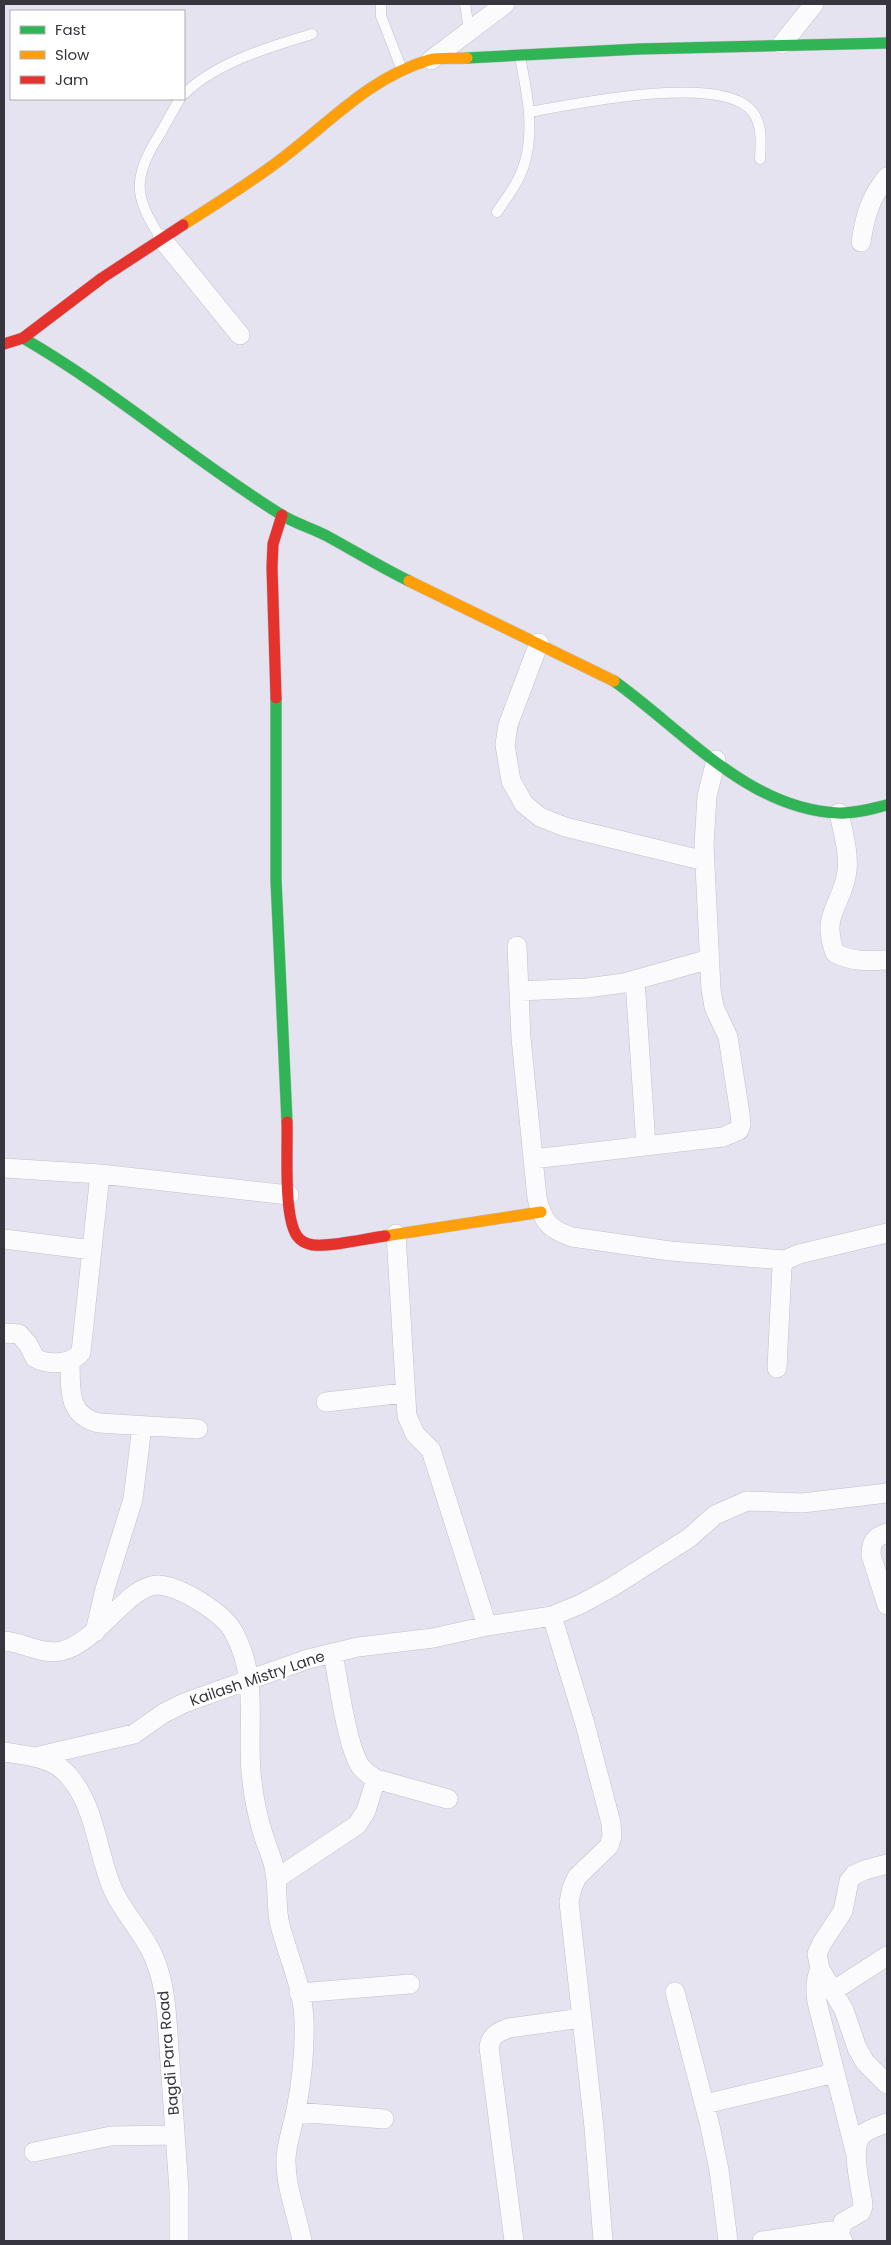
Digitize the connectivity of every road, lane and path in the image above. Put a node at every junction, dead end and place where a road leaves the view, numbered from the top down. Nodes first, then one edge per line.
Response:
1 (381, 4) edge
2 (465, 4) edge
3 (505, 4) edge
4 (814, 4) edge
5 (469, 30) junction
6 (312, 34) dead end
7 (887, 42) edge
8 (782, 44) junction
9 (520, 56) junction
10 (430, 60) junction
11 (403, 71) junction
12 (185, 93) edge
13 (179, 100) edge
14 (529, 112) junction
15 (760, 159) dead end
16 (887, 177) edge
17 (497, 212) dead end
18 (162, 239) junction
19 (861, 242) dead end
20 (240, 335) dead end
21 (23, 338) junction
22 (4, 344) edge
23 (282, 515) junction
24 (539, 643) junction
25 (716, 760) junction
26 (887, 805) edge
27 (839, 813) junction
28 (705, 861) junction
29 (517, 946) dead end
30 (710, 959) junction
31 (887, 960) edge
32 (635, 980) junction
33 (519, 991) junction
34 (646, 1146) junction
35 (533, 1159) junction
36 (4, 1168) edge
37 (100, 1174) junction
38 (289, 1195) junction
39 (541, 1212) junction
40 (887, 1233) edge
41 (396, 1234) junction
42 (4, 1239) edge
43 (92, 1250) junction
44 (785, 1260) junction
45 (4, 1333) edge
46 (70, 1360) junction
47 (777, 1368) dead end
48 (404, 1392) junction
49 (326, 1402) dead end
50 (142, 1426) junction
51 (198, 1429) dead end
52 (887, 1493) edge
53 (887, 1533) edge
54 (887, 1606) edge
55 (552, 1616) junction
56 (487, 1626) junction
57 (95, 1632) junction
58 (4, 1641) edge
59 (333, 1653) junction
60 (250, 1679) junction
61 (4, 1752) edge
62 (35, 1757) junction
63 (376, 1779) junction
64 (448, 1799) dead end
65 (887, 1864) edge
66 (276, 1879) junction
67 (887, 1956) edge
68 (820, 1969) junction
69 (410, 1984) dead end
70 (833, 1991) junction
71 (675, 1992) dead end
72 (300, 1993) junction
73 (582, 2018) junction
74 (835, 2073) junction
75 (883, 2074) edge
76 (705, 2104) junction
77 (296, 2112) junction
78 (384, 2119) dead end
79 (887, 2123) edge
80 (175, 2135) junction
81 (855, 2151) junction
82 (34, 2152) dead end
83 (841, 2238) edge
84 (179, 2241) edge
85 (302, 2241) edge
86 (514, 2241) edge
87 (603, 2241) edge
88 (728, 2241) edge
89 (762, 2241) edge

1 - 11 lane
2 - 5 lane
3 - 5 street
4 - 8 street
5 - 10 street
6 - 12 lane
7 - 8 street
8 - 9 street
9 - 10 street
9 - 14 lane
10 - 11 street
11 - 18 street
13 - 18 lane
14 - 15 lane
14 - 17 lane
16 - 19 street
18 - 20 street
18 - 21 street
21 - 22 street
21 - 23 street
23 - 24 street
23 - 38 street
24 - 25 street
24 - 28 street
25 - 27 street
25 - 28 street
26 - 27 street
27 - 31 street
28 - 30 street
29 - 33 street
30 - 32 street
30 - 34 street
32 - 33 street
32 - 34 street
33 - 35 street
34 - 35 street
35 - 39 street
36 - 37 street
37 - 38 street
37 - 43 street
38 - 41 street
39 - 41 street
39 - 44 street
40 - 44 street
41 - 48 street
42 - 43 street
43 - 46 street
44 - 47 street
45 - 46 street
46 - 50 street
48 - 49 street
48 - 56 street
50 - 51 street
50 - 57 street
52 - 55 street, Kailash Mistry Lane
53 - 54 street
55 - 56 street, Kailash Mistry Lane
55 - 73 street
56 - 59 street, Kailash Mistry Lane
57 - 58 street
57 - 60 street
59 - 60 street, Kailash Mistry Lane
59 - 63 street
60 - 62 street, Kailash Mistry Lane
60 - 66 street
61 - 62 street
62 - 80 street, Bagdi Para Road
63 - 64 street
63 - 66 street
65 - 68 street
66 - 72 street
67 - 70 street
68 - 70 street
68 - 74 street
69 - 72 street
70 - 75 street
71 - 76 street
72 - 77 street
73 - 86 street
73 - 87 street
74 - 76 street
74 - 81 street
76 - 88 street
77 - 78 street
77 - 85 street
79 - 81 street
80 - 82 street
80 - 84 street, Bagdi Para Road
81 - 83 street
83 - 89 street

